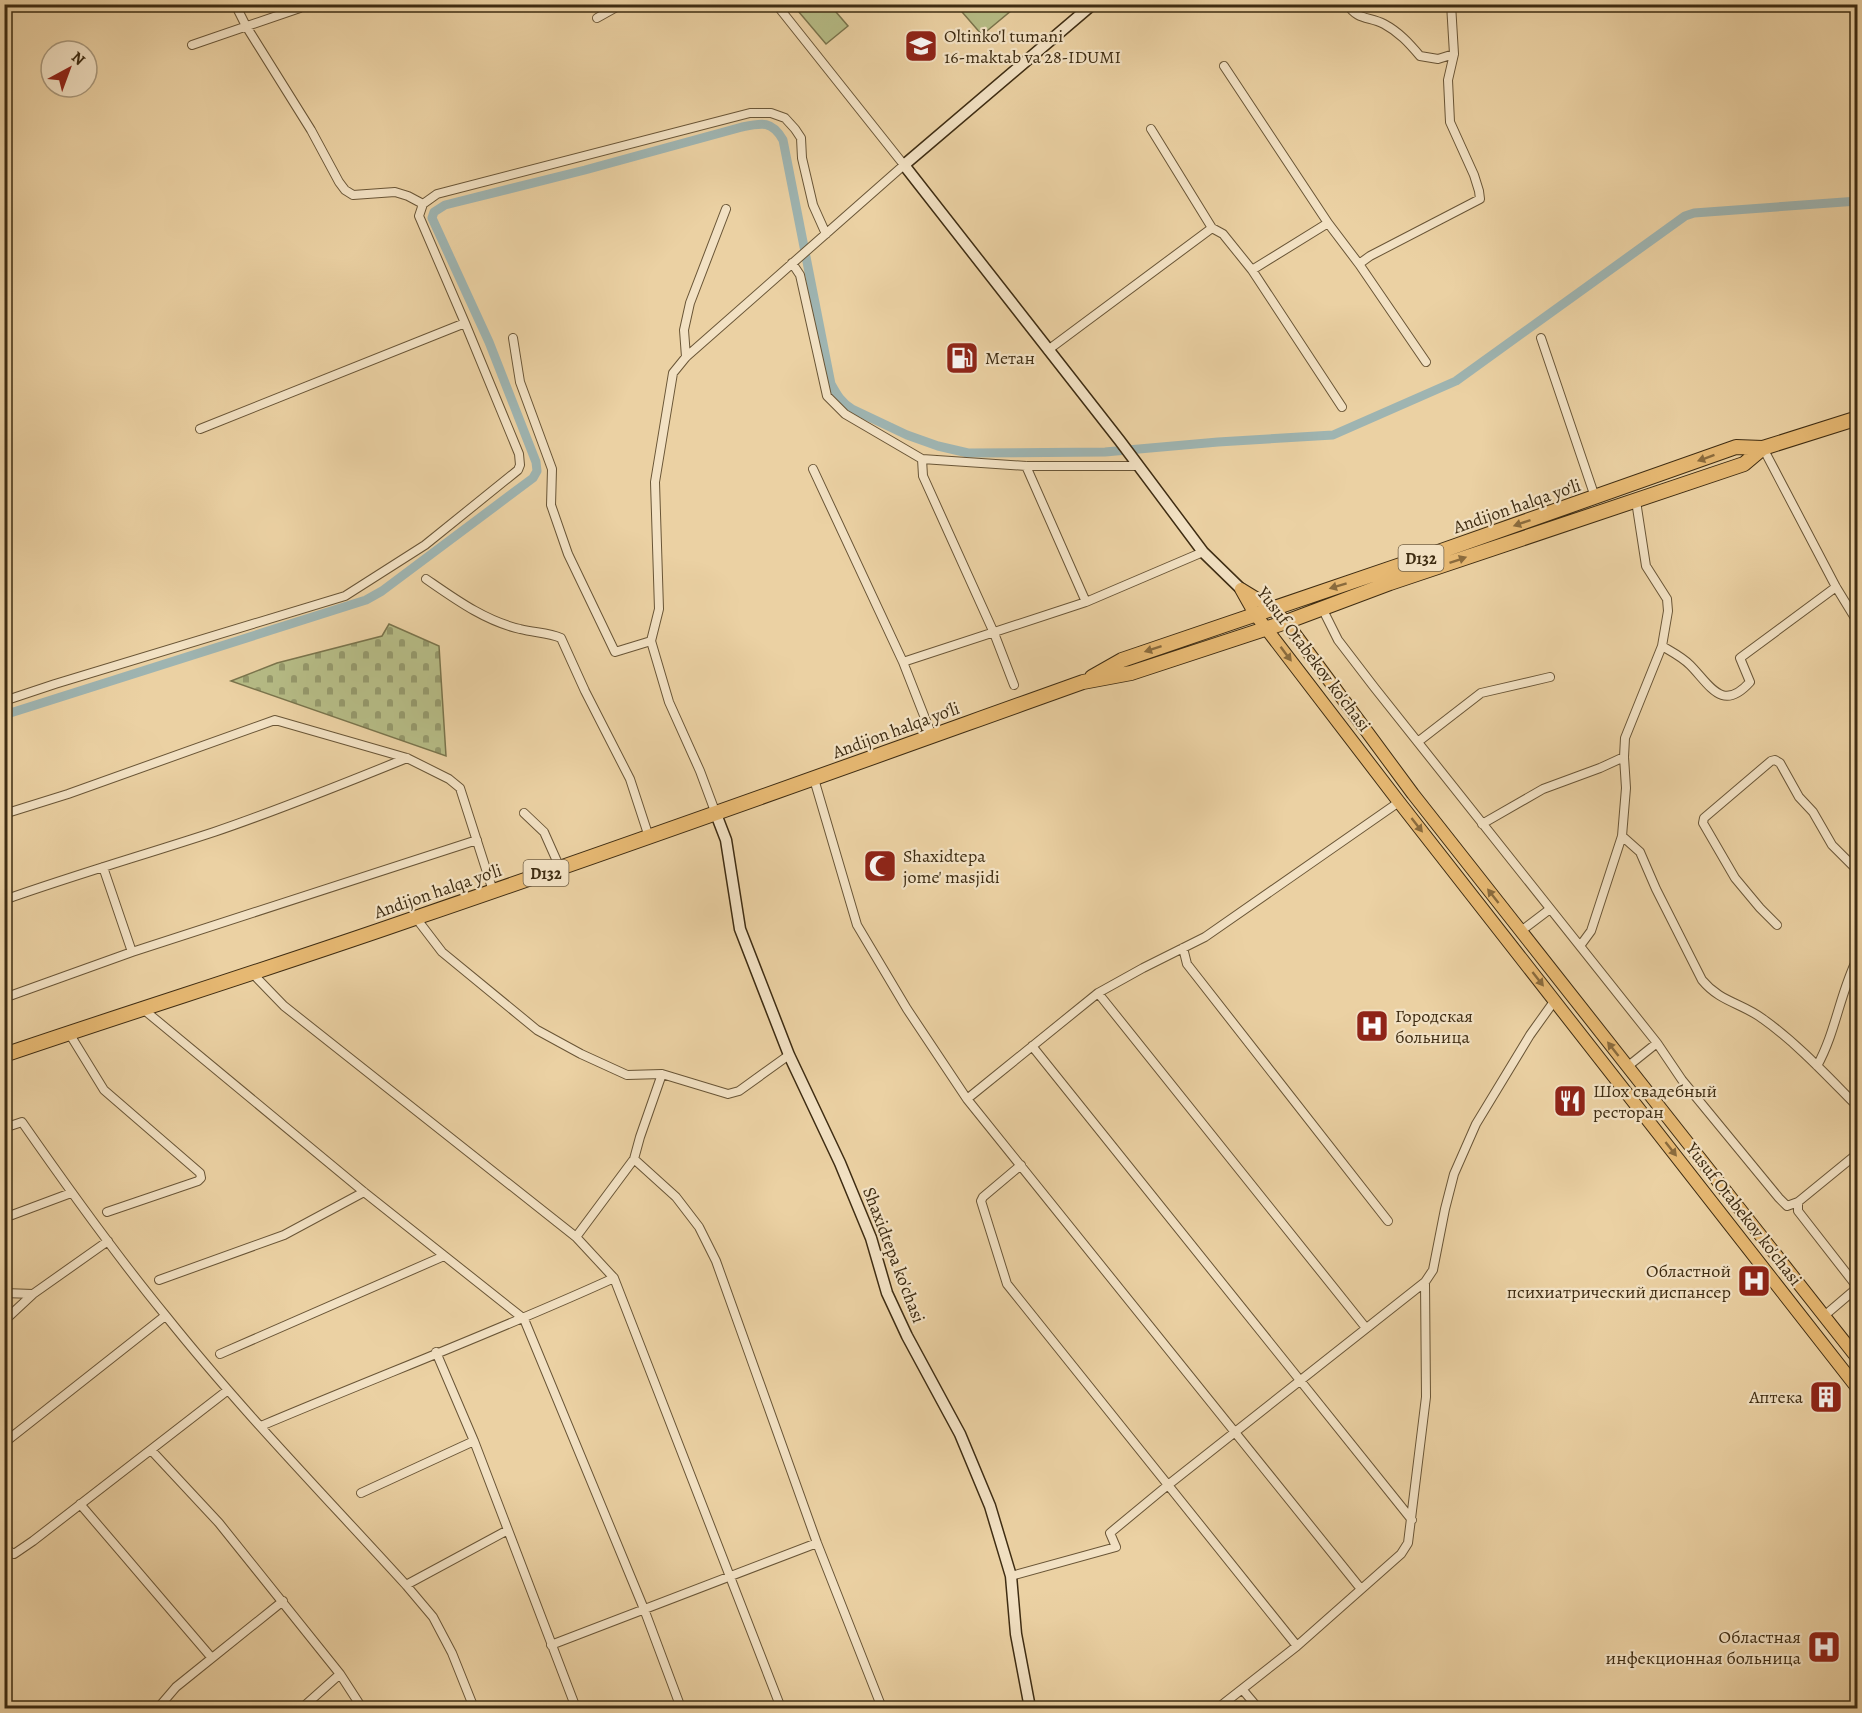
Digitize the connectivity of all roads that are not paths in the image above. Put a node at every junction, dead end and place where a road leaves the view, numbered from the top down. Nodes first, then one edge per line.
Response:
1 (235, 4) edge
2 (301, 4) edge
3 (622, 4) edge
4 (776, 4) edge
5 (1093, 4) edge
6 (1347, 4) edge
7 (1451, 4) edge
8 (597, 18) dead end
9 (246, 26) junction
10 (192, 45) dead end
11 (1454, 54) junction
12 (1224, 66) dead end
13 (1151, 129) dead end
14 (904, 165) junction
15 (423, 204) junction
16 (726, 209) dead end
17 (1328, 223) junction
18 (1212, 228) junction
19 (823, 237) junction
20 (794, 261) junction
21 (1359, 264) junction
22 (1252, 270) junction
23 (465, 323) junction
24 (513, 338) dead end
25 (1541, 338) dead end
26 (1048, 350) junction
27 (686, 357) junction
28 (1426, 362) dead end
29 (1342, 407) dead end
30 (1857, 418) edge
31 (200, 429) dead end
32 (1763, 448) junction
33 (922, 459) junction
34 (1136, 463) junction
35 (1026, 466) junction
36 (813, 469) dead end
37 (1595, 497) junction
38 (1636, 501) junction
39 (1203, 552) junction
40 (426, 579) dead end
41 (1836, 587) junction
42 (1241, 589) junction
43 (1086, 602) junction
44 (1272, 608) junction
45 (1322, 608) junction
46 (1255, 614) junction
47 (1287, 622) junction
48 (1857, 623) edge
49 (1266, 628) junction
50 (994, 633) junction
51 (651, 641) junction
52 (1662, 646) junction
53 (903, 662) junction
54 (1550, 677) dead end
55 (1083, 681) junction
56 (1014, 685) dead end
57 (4, 701) edge
58 (932, 736) junction
59 (1419, 741) junction
60 (1623, 757) junction
61 (407, 758) junction
62 (814, 779) junction
63 (1399, 802) junction
64 (524, 813) dead end
65 (4, 814) edge
66 (716, 814) junction
67 (1482, 824) junction
68 (1622, 836) junction
69 (649, 837) junction
70 (477, 840) junction
71 (103, 867) junction
72 (560, 868) junction
73 (1857, 871) edge
74 (493, 891) junction
75 (4, 900) edge
76 (1550, 909) junction
77 (416, 918) junction
78 (1778, 925) dead end
79 (1521, 932) junction
80 (1580, 946) junction
81 (1183, 948) junction
82 (132, 952) junction
83 (1857, 957) edge
84 (253, 974) junction
85 (1098, 993) junction
86 (4, 998) edge
87 (1555, 1000) junction
88 (142, 1008) junction
89 (69, 1033) junction
90 (1657, 1043) junction
91 (1032, 1046) junction
92 (4, 1055) edge
93 (789, 1055) junction
94 (1817, 1066) junction
95 (1627, 1067) junction
96 (662, 1074) junction
97 (967, 1099) junction
98 (1857, 1107) edge
99 (4, 1128) edge
100 (1857, 1153) edge
101 (634, 1159) junction
102 (1021, 1165) junction
103 (364, 1192) junction
104 (72, 1193) junction
105 (1798, 1202) junction
106 (107, 1212) dead end
107 (4, 1218) edge
108 (1388, 1221) dead end
109 (576, 1237) junction
110 (108, 1242) junction
111 (444, 1256) junction
112 (615, 1278) junction
113 (159, 1280) dead end
114 (1425, 1282) junction
115 (1857, 1287) edge
116 (4, 1293) edge
117 (33, 1294) junction
118 (165, 1316) junction
119 (1824, 1316) junction
120 (524, 1319) junction
121 (4, 1322) edge
122 (1366, 1328) junction
123 (436, 1352) junction
124 (220, 1354) dead end
125 (1857, 1359) edge
126 (1300, 1380) junction
127 (1857, 1389) edge
128 (228, 1390) junction
129 (261, 1426) junction
130 (1234, 1432) junction
131 (474, 1441) junction
132 (4, 1443) edge
133 (152, 1450) junction
134 (1168, 1485) junction
135 (361, 1492) dead end
136 (80, 1504) junction
137 (1412, 1520) junction
138 (508, 1530) junction
139 (818, 1543) junction
140 (4, 1548) edge
141 (730, 1576) junction
142 (1011, 1576) junction
143 (406, 1585) junction
144 (1361, 1589) junction
145 (283, 1601) junction
146 (644, 1609) junction
147 (551, 1645) junction
148 (1297, 1646) junction
149 (211, 1657) junction
150 (340, 1674) junction
151 (1242, 1689) junction
152 (158, 1708) edge
153 (302, 1708) edge
154 (362, 1708) edge
155 (474, 1708) edge
156 (576, 1708) edge
157 (681, 1708) edge
158 (781, 1708) edge
159 (882, 1708) edge
160 (1030, 1708) edge
161 (1218, 1708) edge
162 (1258, 1708) edge

1 - 9 street
2 - 9 street
3 - 8 street
4 - 14 street
5 - 14 street
6 - 11 street
7 - 11 street
9 - 10 street
9 - 15 street
11 - 21 street
12 - 17 street
13 - 18 street
14 - 19 street
14 - 26 street
15 - 19 street
15 - 23 street
16 - 27 street
17 - 21 street
17 - 22 street
18 - 22 street
18 - 26 street
19 - 20 street
20 - 27 street
20 - 33 street
21 - 28 street
22 - 29 street
23 - 31 street
23 - 57 street
24 - 51 street
25 - 37 street
26 - 34 street
27 - 51 street
30 - 32 highway, Andijon halqa yo‘li / D132
32 -> 37 highway, Andijon halqa yo‘li / D132
32 - 38 highway, Andijon halqa yo‘li / D132
32 - 41 street
33 - 35 street
33 - 50 street
34 - 35 street
34 - 39 street
35 - 43 street
36 - 53 street
37 -> 44 highway, Andijon halqa yo‘li / D132
45 -> 38 highway, Andijon halqa yo‘li / D132
38 - 52 street
39 - 42 street
39 - 43 street
40 - 69 street
41 - 48 street
41 - 52 street
42 - 44 main road, Yusuf Otabekov ko'chasi
42 - 46 main road, Yusuf Otabekov ko'chasi
43 - 50 street
44 - 46 highway, Andijon halqa yo‘li / D132
44 - 47 main road, Yusuf Otabekov ko'chasi
45 - 47 highway, Andijon halqa yo‘li / D132
45 - 59 street
46 - 49 main road, Yusuf Otabekov ko'chasi
46 -> 55 highway, Andijon halqa yo‘li / D132
47 - 49 highway, Andijon halqa yo‘li / D132
79 -> 47 main road, Yusuf Otabekov ko'chasi
49 - 55 highway, Andijon halqa yo‘li / D132
49 -> 63 main road, Yusuf Otabekov ko'chasi
50 - 53 street
50 - 56 street
51 - 66 street
52 - 60 street
53 - 58 street
54 - 59 street
55 - 58 highway, Andijon halqa yo‘li / D132
58 - 62 highway, Andijon halqa yo‘li / D132
59 - 67 street
60 - 67 street
60 - 68 street
61 - 65 street
61 - 70 street
61 - 71 street
62 - 66 highway, Andijon halqa yo‘li / D132
62 - 97 street
63 - 81 street
63 -> 87 main road, Yusuf Otabekov ko'chasi
64 - 72 street
66 - 69 highway, Andijon halqa yo‘li / D132
66 - 93 street, Shaxidtepa ko'chasi
67 - 76 street
68 - 80 street
68 - 94 street
69 - 72 highway, Andijon halqa yo‘li / D132
70 - 74 street
70 - 82 street
71 - 75 street
71 - 82 street
72 - 74 highway, Andijon halqa yo‘li / D132
73 - 78 street
74 - 77 highway, Andijon halqa yo‘li / D132
76 - 79 street
76 - 80 street
77 - 84 highway, Andijon halqa yo‘li / D132
77 - 96 street
95 -> 79 main road, Yusuf Otabekov ko'chasi
80 - 90 street
81 - 85 street
81 - 108 street
82 - 86 street
83 - 94 street
84 - 88 highway, Andijon halqa yo‘li / D132
84 - 109 street
85 - 91 street
85 - 122 street
87 - 114 street
87 -> 127 main road, Yusuf Otabekov ko'chasi
88 - 89 highway, Andijon halqa yo‘li / D132
88 - 103 street
89 - 92 highway, Andijon halqa yo‘li / D132
89 - 106 street
90 - 95 street
90 - 105 street
91 - 97 street
91 - 126 street
93 - 96 street
93 - 142 street, Shaxidtepa ko'chasi
94 - 98 street
95 - 119 main road, Yusuf Otabekov ko'chasi
96 - 101 street
97 - 102 street
99 - 104 street
100 - 105 street
101 - 109 street
101 - 139 street
102 - 130 street
102 - 134 street
103 - 111 street
103 - 113 street
104 - 107 street
104 - 110 street
105 - 115 street
109 - 112 street
110 - 117 street
110 - 118 street
111 - 120 street
111 - 124 street
112 - 120 street
112 - 141 street
114 - 122 street
114 - 137 street
115 - 119 street
116 - 117 street
117 - 121 street
118 - 128 street
118 - 132 street
119 - 125 main road, Yusuf Otabekov ko'chasi
120 - 123 street
120 - 146 street
122 - 126 street
123 - 129 street
123 - 131 street
126 - 130 street
126 - 137 street
128 - 129 street
128 - 133 street
129 - 143 street
130 - 134 street
130 - 144 street
131 - 135 street
131 - 138 street
133 - 136 street
133 - 145 street
134 - 142 street
134 - 148 street
136 - 140 street
136 - 149 street
137 - 144 street
138 - 143 street
138 - 147 street
139 - 141 street
139 - 159 street
141 - 146 street
141 - 158 street
142 - 160 street, Shaxidtepa ko'chasi
143 - 155 street
144 - 148 street
145 - 149 street
145 - 150 street
146 - 147 street
146 - 157 street
147 - 156 street
148 - 151 street
149 - 152 street
150 - 153 street
150 - 154 street
151 - 161 street
151 - 162 street

